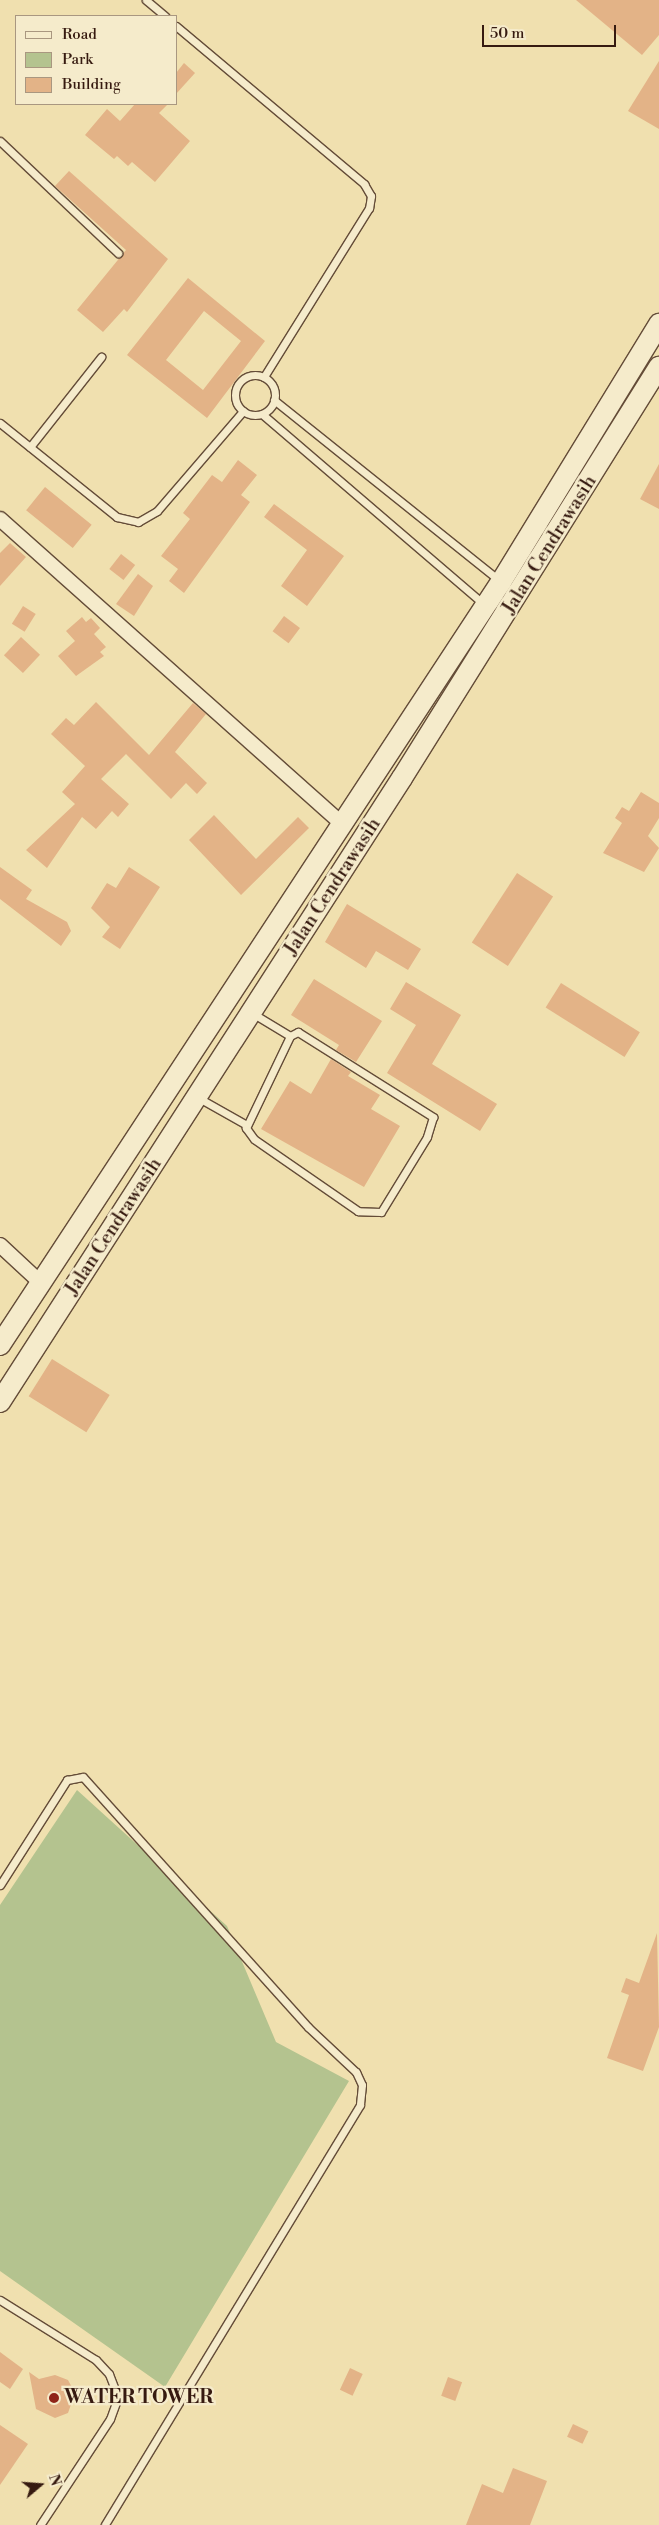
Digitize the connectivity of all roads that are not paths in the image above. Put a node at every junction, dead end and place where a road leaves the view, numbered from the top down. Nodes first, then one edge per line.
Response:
1 (146, 0) edge
2 (164, 15) edge
3 (178, 28) edge
4 (0, 141) edge
5 (118, 253) dead end
6 (659, 324) edge
7 (101, 357) dead end
8 (659, 367) edge
9 (264, 377) junction
10 (274, 400) junction
11 (243, 412) junction
12 (262, 414) junction
13 (0, 423) edge
14 (30, 447) junction
15 (0, 519) edge
16 (501, 582) junction
17 (518, 595) junction
18 (486, 606) junction
19 (502, 620) junction
20 (343, 825) junction
21 (252, 1012) junction
22 (290, 1036) junction
23 (197, 1097) junction
24 (245, 1124) junction
25 (0, 1245) edge
26 (41, 1283) junction
27 (0, 1346) edge
28 (0, 1402) edge
29 (0, 1885) edge
30 (0, 2300) edge
31 (40, 2525) edge
32 (105, 2525) edge

1 - 2 lane
3 - 9 lane
4 - 5 lane
6 - 16 main road, Jalan Cendrawasih
7 - 14 lane
8 - 17 main road, Jalan Cendrawasih
9 - 10 lane
9 - 11 lane
10 - 12 lane
10 - 16 lane
11 - 12 lane
11 - 14 lane
12 - 18 lane
13 - 14 lane
15 - 20 street
16 - 17 lane
16 - 18 main road, Jalan Cendrawasih
17 - 19 main road, Jalan Cendrawasih
18 - 19 lane
18 - 20 main road, Jalan Cendrawasih
19 - 21 main road, Jalan Cendrawasih
20 - 26 main road, Jalan Cendrawasih
21 - 22 lane
21 - 23 main road, Jalan Cendrawasih
22 - 24 lane
22 - 24 lane
23 - 24 lane
23 - 28 main road, Jalan Cendrawasih
25 - 26 street
26 - 27 main road, Jalan Cendrawasih
29 - 32 lane
30 - 31 lane

